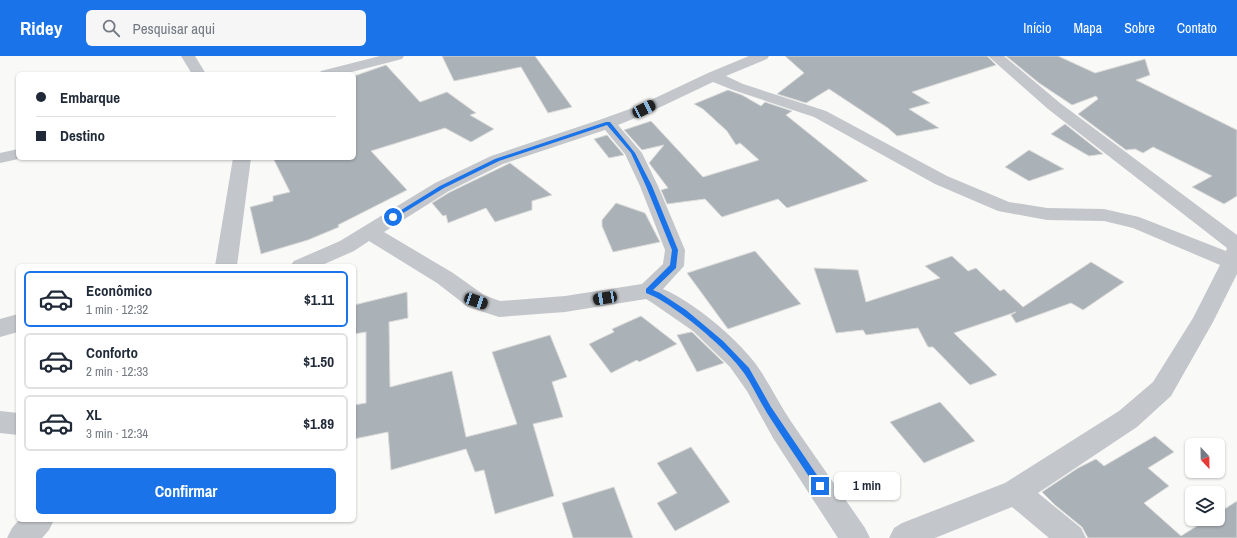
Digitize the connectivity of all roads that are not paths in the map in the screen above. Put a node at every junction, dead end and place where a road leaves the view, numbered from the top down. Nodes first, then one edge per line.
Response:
1 (188, 56) edge
2 (397, 56) edge
3 (762, 56) edge
4 (996, 56) edge
5 (198, 72) edge
6 (334, 72) edge
7 (713, 76) junction
8 (608, 123) junction
9 (16, 154) edge
10 (0, 158) edge
11 (242, 160) edge
12 (369, 232) junction
13 (1234, 261) edge
14 (226, 264) edge
15 (306, 264) edge
16 (648, 291) junction
17 (16, 324) edge
18 (0, 328) edge
19 (0, 422) edge
20 (16, 424) edge
21 (1015, 492) junction
22 (37, 522) edge
23 (22, 538) edge
24 (855, 538) edge
25 (904, 538) edge
26 (1071, 538) edge

1 - 5 street
2 - 6 street
3 - 7 street
4 - 13 street
7 - 8 street
7 - 13 street
8 - 12 street
8 - 16 street
9 - 10 street
11 - 14 street
12 - 15 street
12 - 16 street
13 - 21 street
16 - 24 street
17 - 18 street
19 - 20 street
21 - 25 street
21 - 26 street
22 - 23 street

